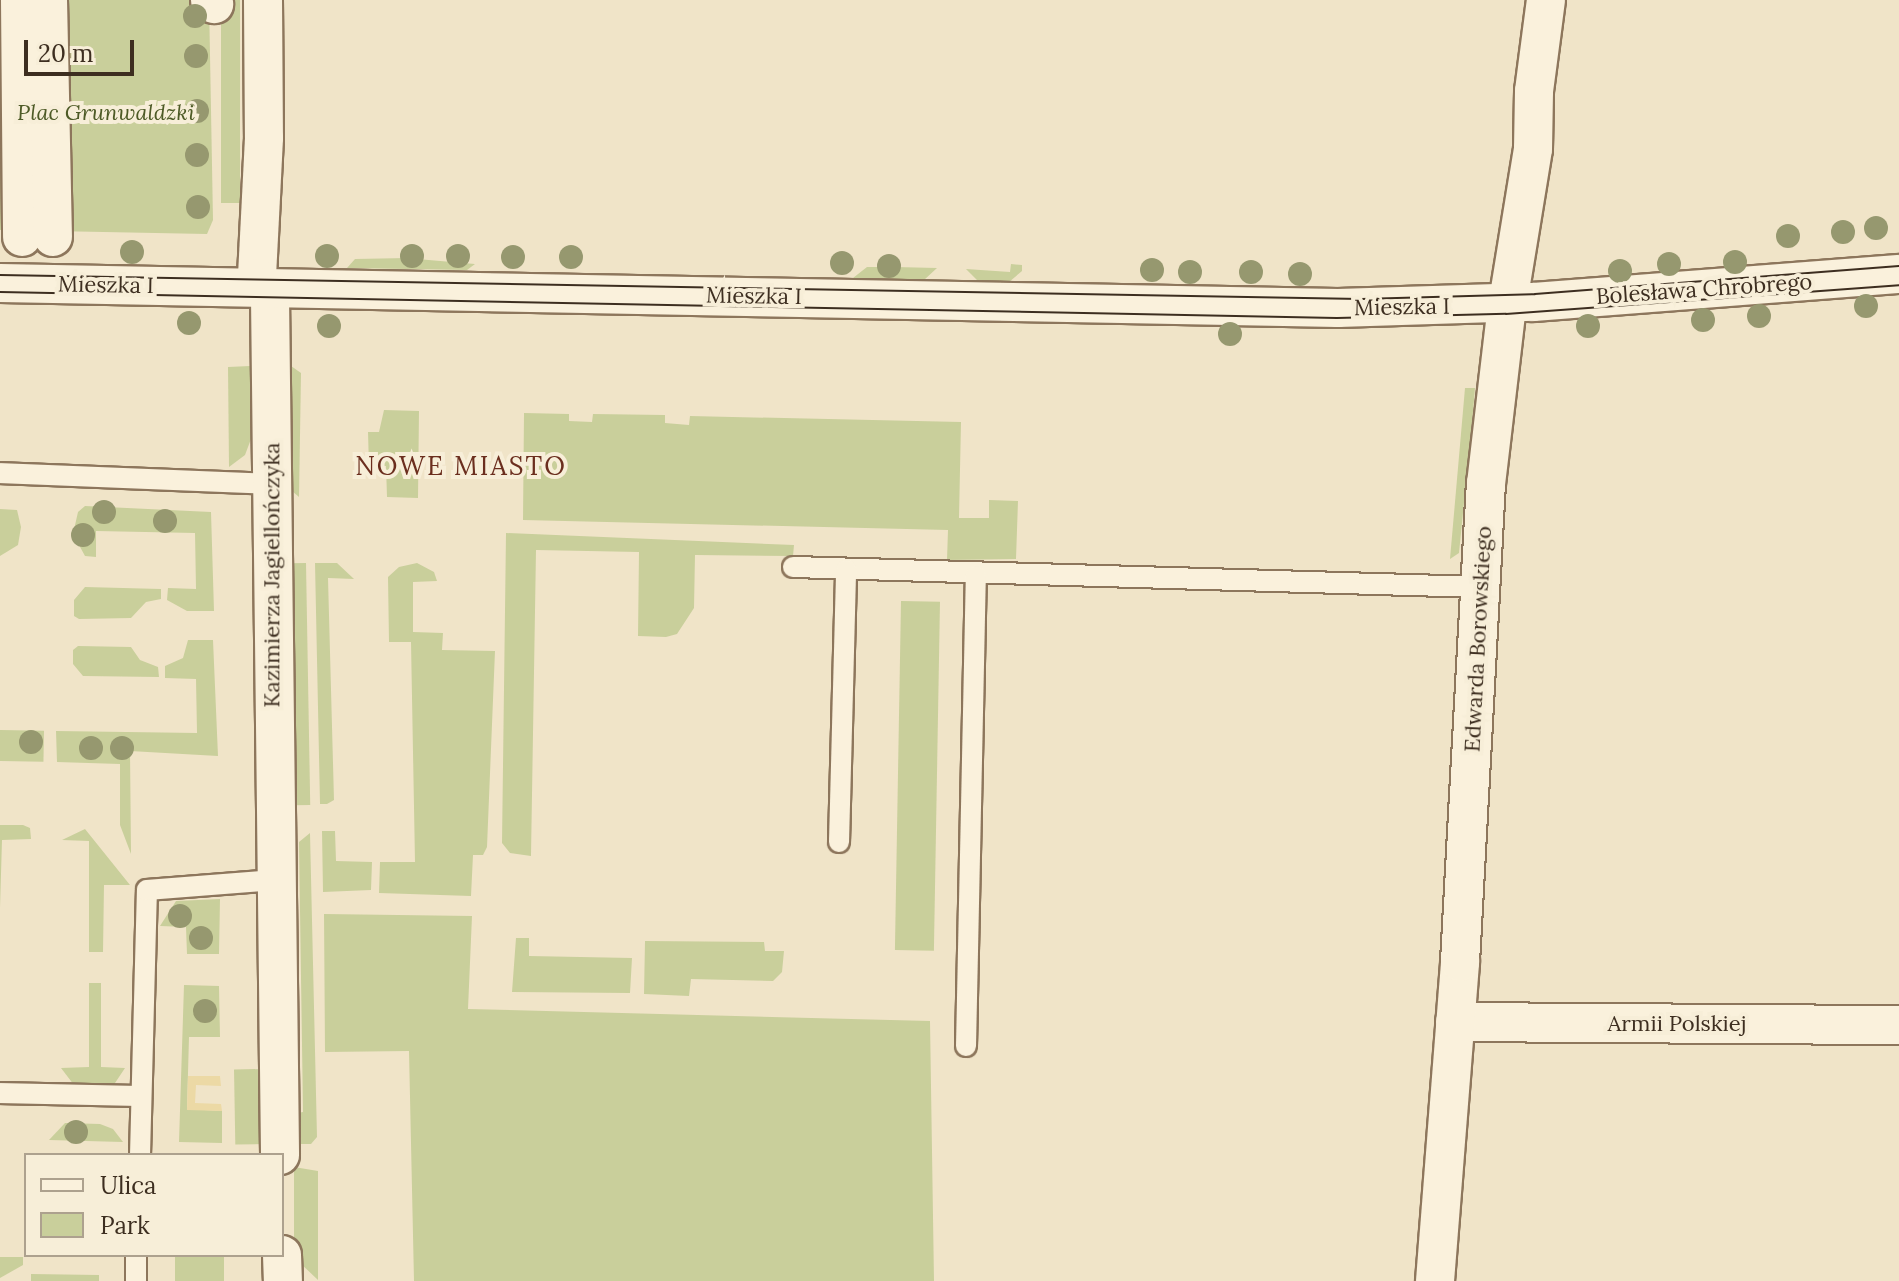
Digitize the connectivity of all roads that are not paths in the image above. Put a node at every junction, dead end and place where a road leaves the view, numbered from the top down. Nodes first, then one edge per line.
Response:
1 (20, 0) edge
2 (48, 0) edge
3 (263, 0) edge
4 (1546, 0) edge
5 (1899, 274) edge
6 (0, 283) edge
7 (263, 287) junction
8 (1508, 304) junction
9 (0, 473) edge
10 (270, 484) junction
11 (793, 567) dead end
12 (846, 570) junction
13 (976, 576) junction
14 (1481, 587) junction
15 (839, 842) dead end
16 (275, 880) junction
17 (1455, 1022) junction
18 (1899, 1025) edge
19 (966, 1046) dead end
20 (0, 1093) edge
21 (141, 1096) junction
22 (140, 1153) edge
23 (280, 1153) edge
24 (136, 1257) edge
25 (282, 1257) edge
26 (136, 1281) edge
27 (283, 1281) edge
28 (1435, 1281) edge

1 - 2 street
3 - 7 street, Kazimierza Jagiellończyka
4 - 8 street, Edwarda Borowskiego
5 - 8 street, Bolesława Chrobrego
6 - 7 street, Mieszka I
7 - 8 street, Mieszka I
7 - 10 street, Kazimierza Jagiellończyka
8 - 14 street, Edwarda Borowskiego
9 - 10 lane
10 - 16 street, Kazimierza Jagiellończyka
11 - 12 lane
12 - 13 lane
12 - 15 lane
13 - 14 lane
13 - 19 lane
14 - 17 street, Edwarda Borowskiego
16 - 21 lane
16 - 23 street, Kazimierza Jagiellończyka
17 - 18 street, Armii Polskiej
17 - 28 street, Edwarda Borowskiego
20 - 21 lane
21 - 22 lane
24 - 26 lane
25 - 27 street

